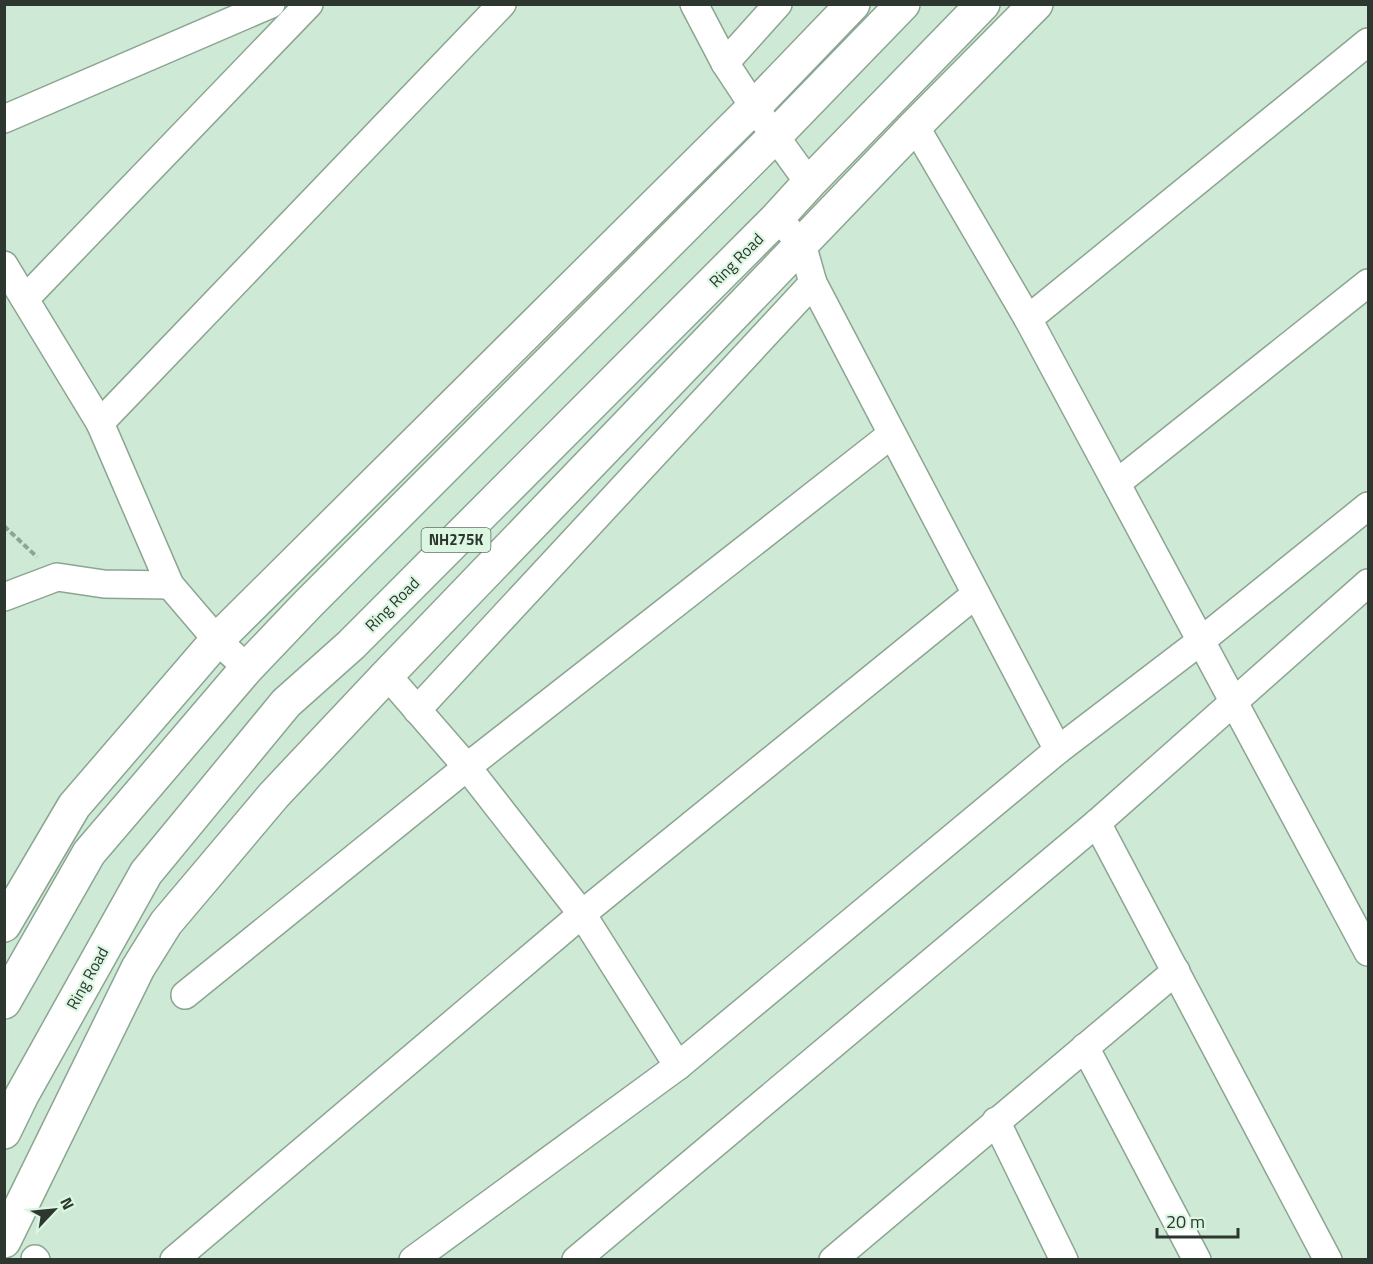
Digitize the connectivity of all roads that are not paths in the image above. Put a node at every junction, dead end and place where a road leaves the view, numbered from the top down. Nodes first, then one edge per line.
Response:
1 (271, 4) edge
2 (309, 4) edge
3 (694, 4) edge
4 (778, 4) edge
5 (853, 4) edge
6 (903, 4) edge
7 (984, 4) edge
8 (1036, 4) edge
9 (500, 6) edge
10 (1368, 42) edge
11 (725, 63) junction
12 (754, 107) junction
13 (4, 118) edge
14 (915, 126) junction
15 (775, 136) junction
16 (809, 183) junction
17 (777, 218) junction
18 (802, 244) junction
19 (4, 265) edge
20 (813, 283) junction
21 (1368, 283) edge
22 (25, 299) junction
23 (1028, 320) junction
24 (100, 423) junction
25 (892, 434) junction
26 (1117, 483) junction
27 (1368, 506) edge
28 (1368, 582) edge
29 (170, 585) junction
30 (976, 594) junction
31 (4, 597) edge
32 (217, 640) junction
33 (1202, 640) junction
34 (247, 668) junction
35 (387, 675) junction
36 (1233, 702) junction
37 (417, 710) junction
38 (1058, 750) junction
39 (467, 767) junction
40 (1097, 823) junction
41 (582, 914) junction
42 (4, 925) edge
43 (1368, 952) edge
44 (1176, 971) junction
45 (185, 995) dead end
46 (4, 1002) edge
47 (1085, 1047) junction
48 (678, 1066) junction
49 (996, 1121) junction
50 (4, 1132) edge
51 (4, 1241) edge
52 (1058, 1257) edge
53 (174, 1260) edge
54 (413, 1260) edge
55 (576, 1260) edge
56 (833, 1260) edge
57 (1197, 1260) edge
58 (1328, 1260) edge

1 - 13 street
2 - 22 street
3 - 11 street
4 - 11 street
5 - 12 main road
6 - 15 main road
7 - 16 main road, Ring Road / NH275K
8 - 14 main road
9 - 24 street
10 - 23 street
11 - 12 street
12 - 15 street
12 - 32 main road
14 - 18 main road
14 - 23 street
15 - 16 street
15 - 34 main road
16 - 17 main road, Ring Road / NH275K
17 - 18 street
17 - 50 main road, Ring Road / NH275K
18 - 20 street
18 - 35 main road
19 - 22 street
20 - 25 street
20 - 37 street
21 - 26 street
22 - 24 street
23 - 26 street
24 - 29 street
25 - 30 street
25 - 39 street
26 - 33 street
27 - 33 street
28 - 36 street
29 - 31 street
29 - 32 street
30 - 38 street
30 - 41 street
32 - 34 street
32 - 42 main road
33 - 36 street
33 - 38 street
34 - 46 main road
35 - 37 street
35 - 51 main road
36 - 40 street
36 - 43 street
37 - 39 street
38 - 48 street
39 - 41 street
39 - 45 street
40 - 44 street
40 - 55 street
41 - 48 street
41 - 53 street
44 - 47 street
44 - 58 street
47 - 49 street
47 - 57 street
48 - 54 street
49 - 52 street
49 - 56 street

